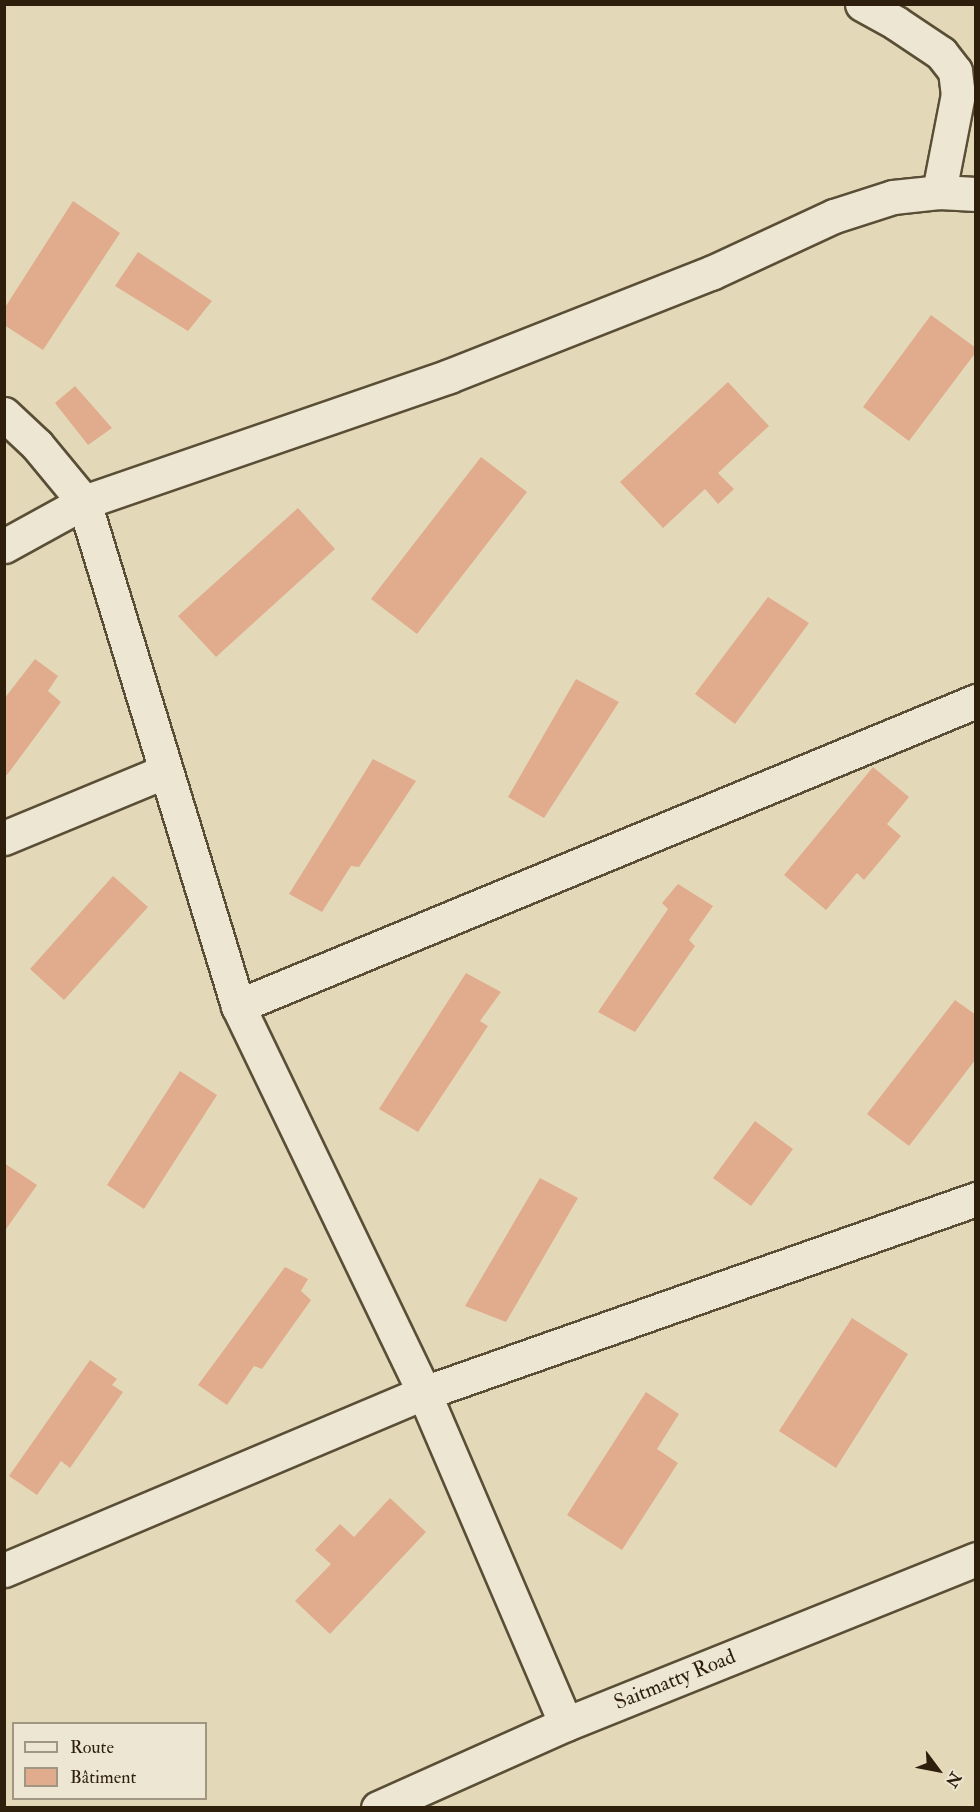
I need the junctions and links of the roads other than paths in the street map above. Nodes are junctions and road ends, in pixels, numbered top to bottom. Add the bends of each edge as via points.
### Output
1 (862, 4) edge
2 (939, 192) junction
3 (975, 194) edge
4 (4, 414) edge
5 (84, 502) junction
6 (4, 546) edge
7 (975, 700) edge
8 (166, 771) junction
9 (4, 838) edge
10 (238, 1006) junction
11 (975, 1199) edge
12 (424, 1393) junction
13 (975, 1558) edge
14 (4, 1570) edge
15 (566, 1724) junction
16 (378, 1808) edge

1 - 2 street via 941,53 955,71 958,94
2 - 3 street
2 - 5 street via 893,197 834,216 711,273 449,376
4 - 5 street via 37,445
5 - 6 street
5 - 8 street
7 - 10 street
8 - 9 street
8 - 10 street
10 - 12 street
11 - 12 street
12 - 14 street
12 - 15 street
13 - 15 street, Saitmatty Road
15 - 16 street, Saitmatty Road

